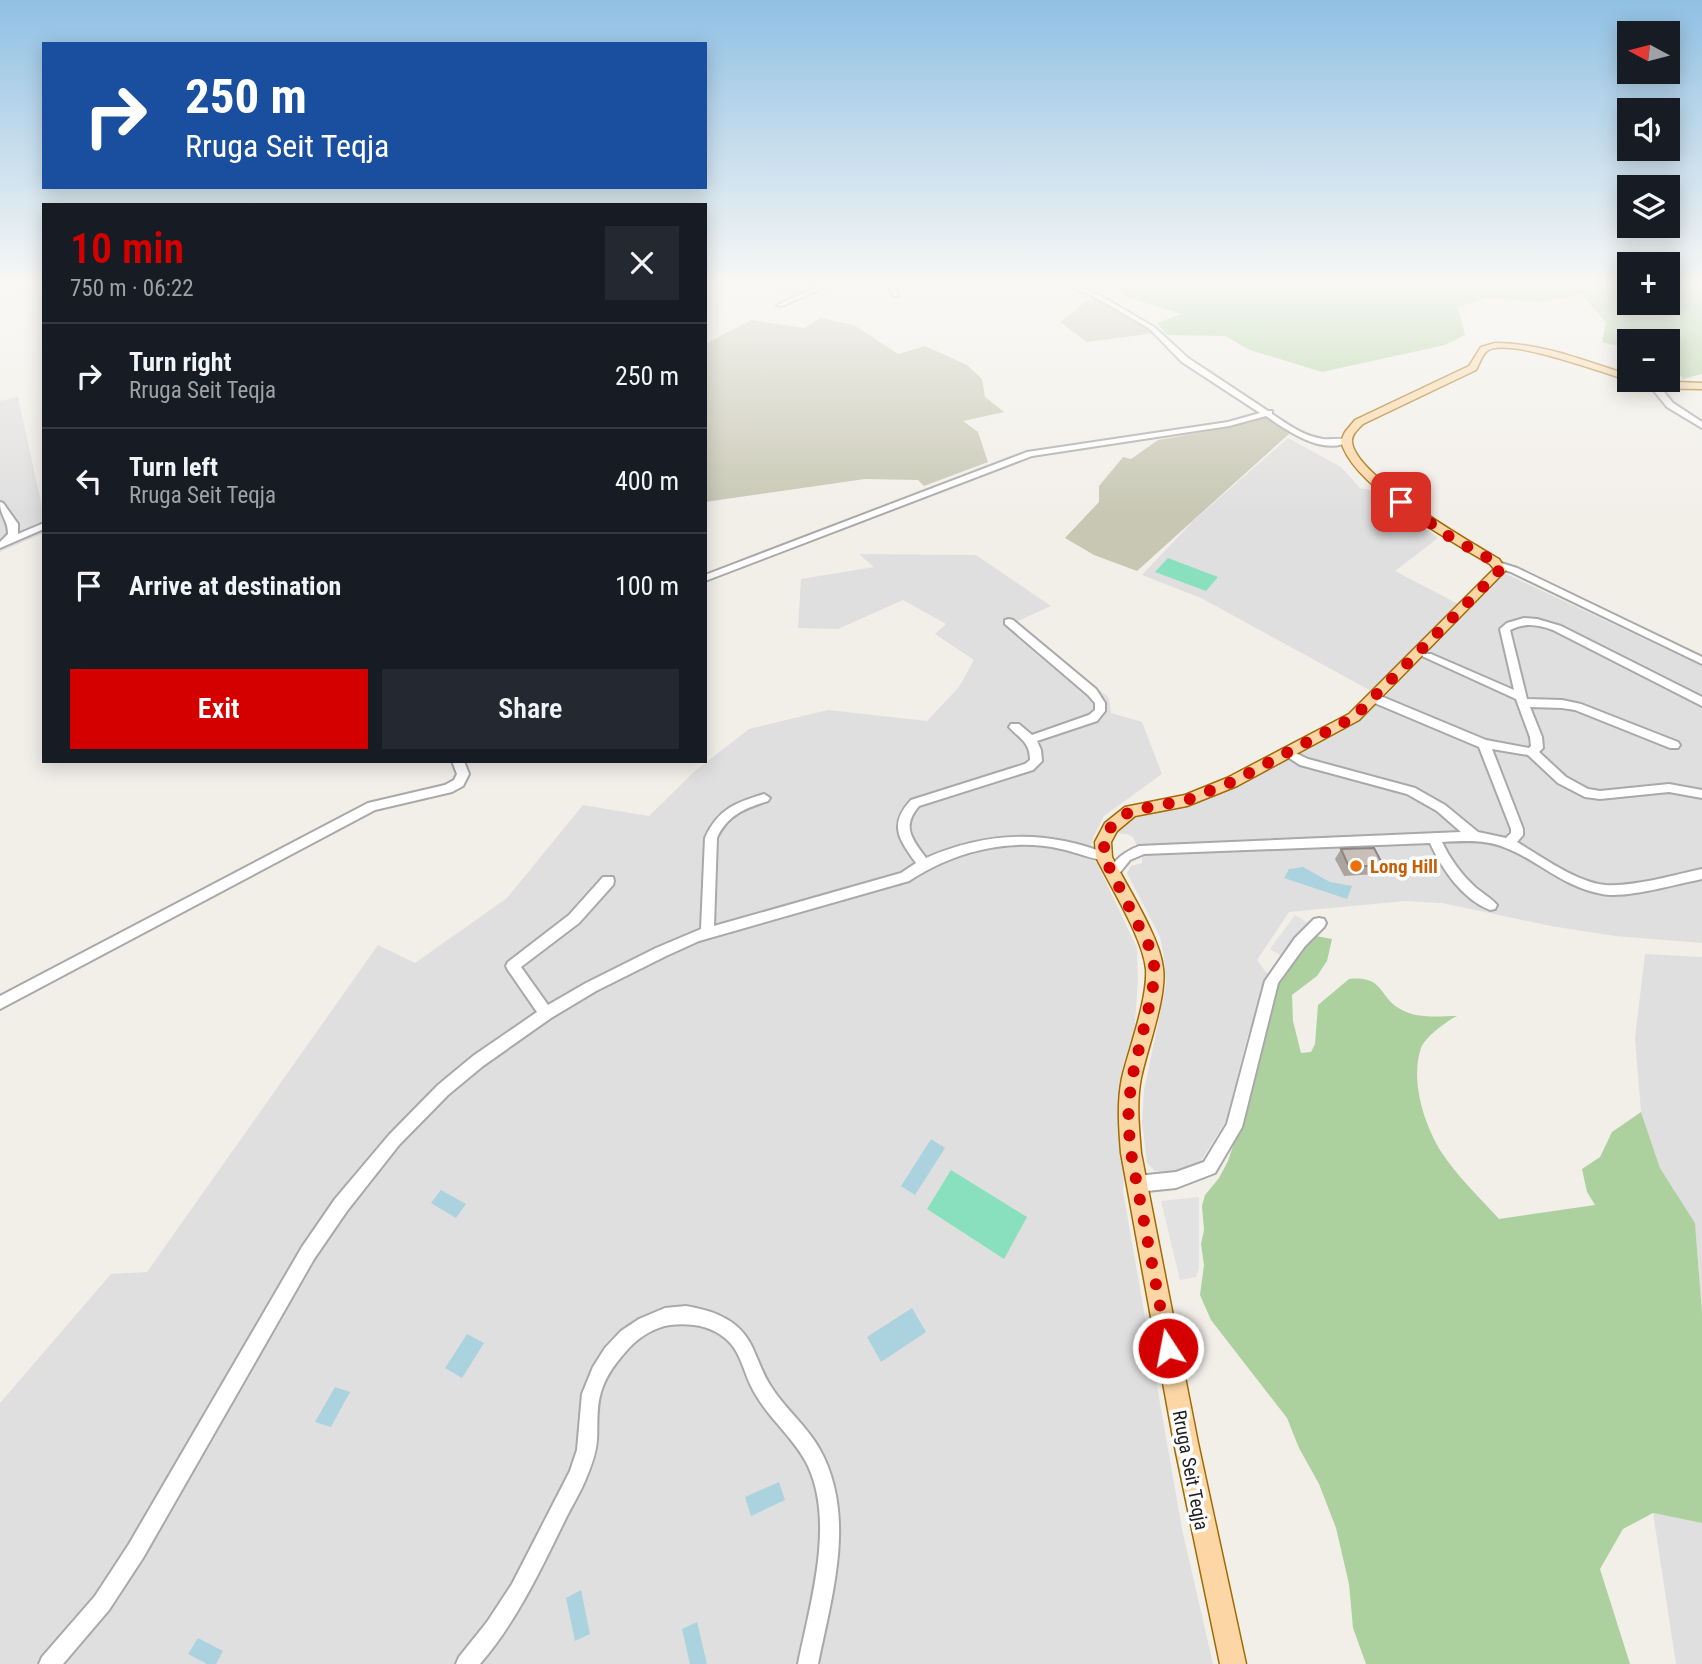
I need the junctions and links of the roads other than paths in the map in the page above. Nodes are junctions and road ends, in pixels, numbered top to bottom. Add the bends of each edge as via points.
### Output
1 (1184, 359) edge
2 (1478, 359) edge
3 (1567, 359) edge
4 (1617, 374) edge
5 (1680, 385) edge
6 (1702, 386) edge
7 (1659, 392) edge
8 (1269, 413) junction
9 (1702, 426) edge
10 (1349, 447) junction
11 (0, 505) edge
12 (42, 527) edge
13 (4, 542) edge
14 (1498, 565) junction
15 (707, 577) edge
16 (1009, 622) dead end
17 (1427, 656) dead end
18 (1702, 662) edge
19 (1374, 698) junction
20 (1522, 700) junction
21 (1702, 702) edge
22 (1015, 727) dead end
23 (1031, 739) junction
24 (1484, 744) junction
25 (1674, 745) dead end
26 (1531, 752) junction
27 (1289, 754) junction
28 (459, 763) edge
29 (1702, 794) edge
30 (764, 798) dead end
31 (1474, 836) junction
32 (1434, 838) junction
33 (1508, 844) junction
34 (1104, 857) junction
35 (923, 863) junction
36 (1113, 873) junction
37 (1702, 874) edge
38 (608, 881) dead end
39 (1490, 905) dead end
40 (1319, 923) dead end
41 (707, 933) junction
42 (0, 1003) edge
43 (546, 1014) junction
44 (1137, 1184) junction
45 (49, 1664) edge
46 (466, 1664) edge
47 (808, 1664) edge
48 (1233, 1664) edge

1 - 8 street
2 - 10 main road via 1474,368 1359,422 1350,432
3 - 4 main road
5 - 6 main road
7 - 9 street via 1670,405
8 - 10 street via 1309,439
8 - 15 street via 1229,425 1044,449
10 - 14 main road via 1401,502
11 - 13 street via 13,524 13,535
12 - 13 street
14 - 18 street
14 - 19 main road via 1498,572
16 - 23 street via 1100,702 1093,719
17 - 20 street
19 - 24 street
19 - 27 main road via 1354,717
20 - 21 street via 1505,629 1532,621 1557,628
20 - 25 street via 1577,707
20 - 26 street via 1536,737 1537,748
22 - 23 street
23 - 35 street via 1037,749 1036,761 1029,767 915,803 904,813 906,840
24 - 26 street
24 - 33 street via 1517,829
26 - 29 street via 1562,780 1585,793 1669,788
27 - 31 street via 1411,791 1441,808
27 - 34 main road via 1187,800 1130,811 1111,827 1103,842
28 - 42 street via 463,774 459,783 448,789 372,806
30 - 41 street via 736,807 715,828
31 - 32 street
31 - 33 street
32 - 36 street via 1143,850 1126,857
32 - 39 street via 1449,869
33 - 37 street via 1576,883 1605,890
34 - 35 street via 1089,849 1017,841 970,847
34 - 36 main road, Rruga Seit Teqja
35 - 41 street via 905,877
36 - 44 main road, Rruga Seit Teqja via 1150,948 1155,970 1131,1082 1128,1121
38 - 43 street via 573,919 513,966
40 - 44 street via 1272,981 1234,1127 1209,1168 1176,1180
41 - 43 street via 603,981
43 - 45 street via 443,1090 341,1205 280,1298 136,1551 102,1603
44 - 48 main road, Rruga Seit Teqja via 1185,1443
46 - 47 street via 506,1611 585,1457 590,1397 606,1358 649,1322 681,1314 712,1320 731,1332 748,1352 759,1384 797,1430 819,1468 828,1510 829,1557

